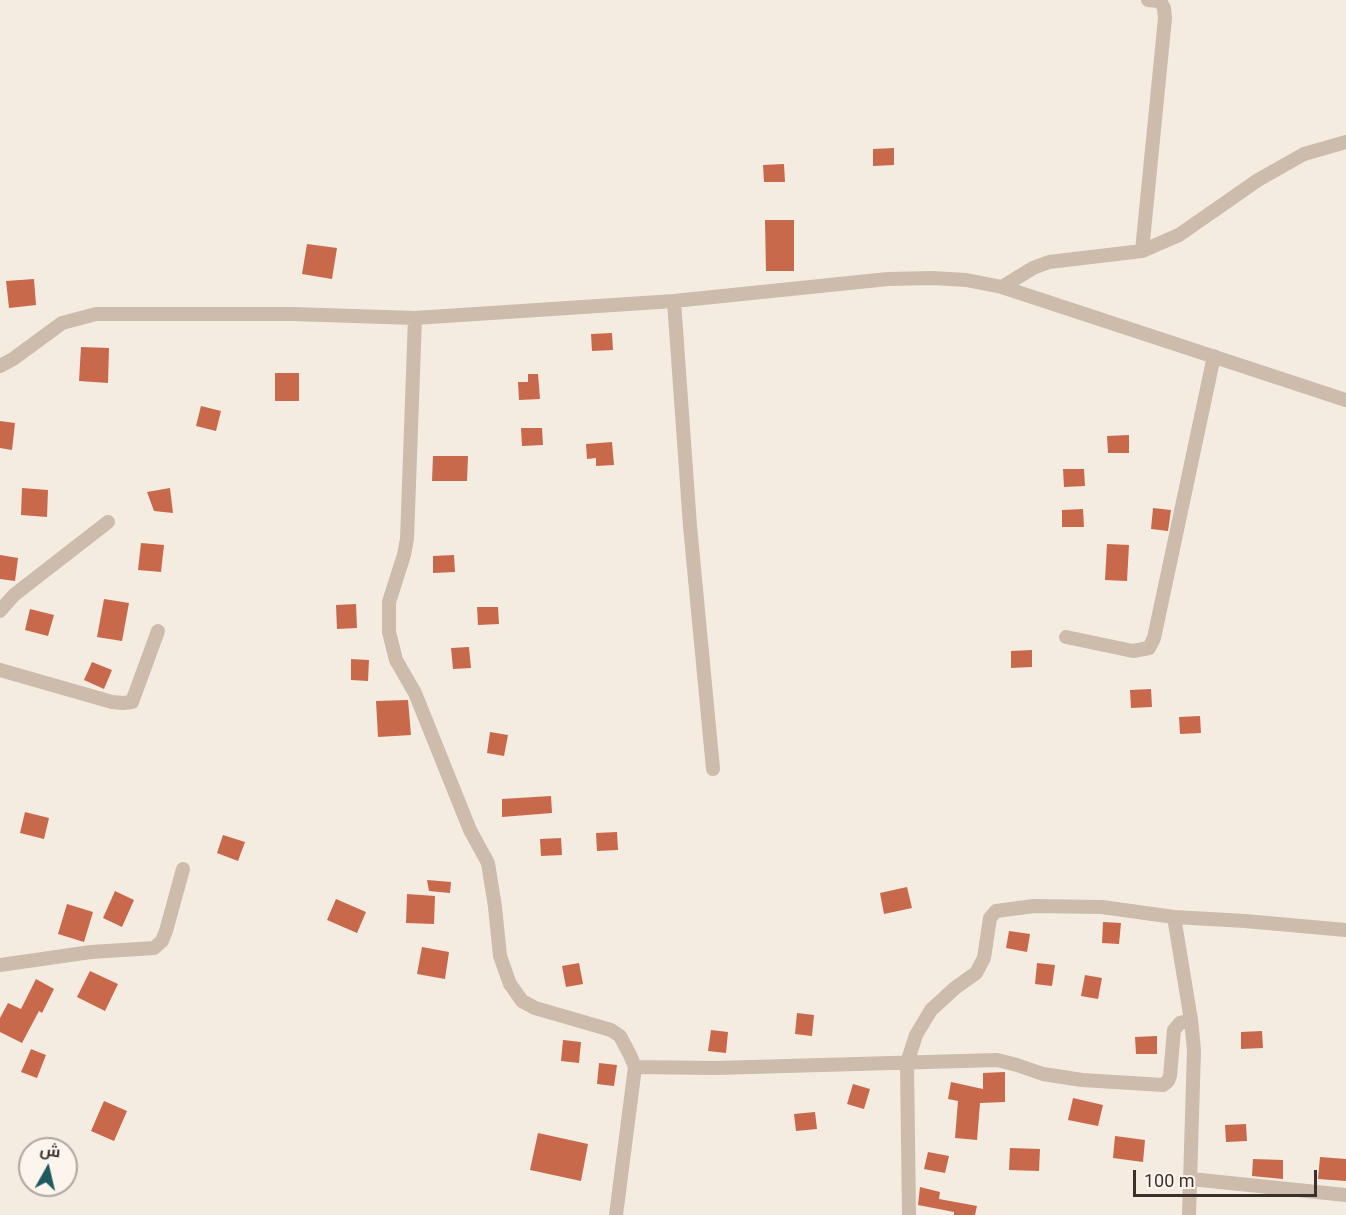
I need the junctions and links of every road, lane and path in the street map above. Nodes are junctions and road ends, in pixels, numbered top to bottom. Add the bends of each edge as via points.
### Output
1 (1148, 0) edge
2 (1346, 142) edge
3 (1142, 251) junction
4 (1002, 287) junction
5 (674, 301) junction
6 (415, 318) junction
7 (1214, 356) junction
8 (0, 366) edge
9 (1346, 400) edge
10 (108, 522) dead end
11 (0, 611) edge
12 (158, 631) dead end
13 (1066, 637) dead end
14 (0, 670) edge
15 (713, 769) dead end
16 (183, 869) dead end
17 (1174, 917) junction
18 (1346, 930) edge
19 (0, 965) edge
20 (1191, 1020) junction
21 (907, 1063) junction
22 (635, 1067) junction
23 (1191, 1179) junction
24 (1346, 1195) edge
25 (616, 1215) edge
26 (909, 1215) edge
27 (1190, 1215) edge

1 - 3 street via 1160,1 1165,18
2 - 3 street via 1304,154 1258,180 1179,235
3 - 4 street via 1049,262
4 - 5 street via 966,280 888,279
4 - 7 street
5 - 6 street
5 - 15 street
6 - 8 street via 96,314 62,324
6 - 22 street via 407,539 389,602 389,632 396,660 415,693 470,830 488,863 500,956 510,984 522,1001 535,1008 612,1030 620,1036
7 - 9 street
7 - 13 street via 1149,648 1133,651
10 - 11 street
12 - 14 street via 132,702 112,702
16 - 19 street via 166,931 154,948
17 - 18 street
17 - 20 street
17 - 21 street via 1101,907 1034,906 996,911 990,918 984,957 976,973 931,1010 916,1035
20 - 21 street via 1174,1030 1170,1076 1163,1085 1082,1080 1043,1074 997,1060
20 - 23 street
21 - 22 street
21 - 26 street
22 - 25 street
23 - 24 street
23 - 27 street

